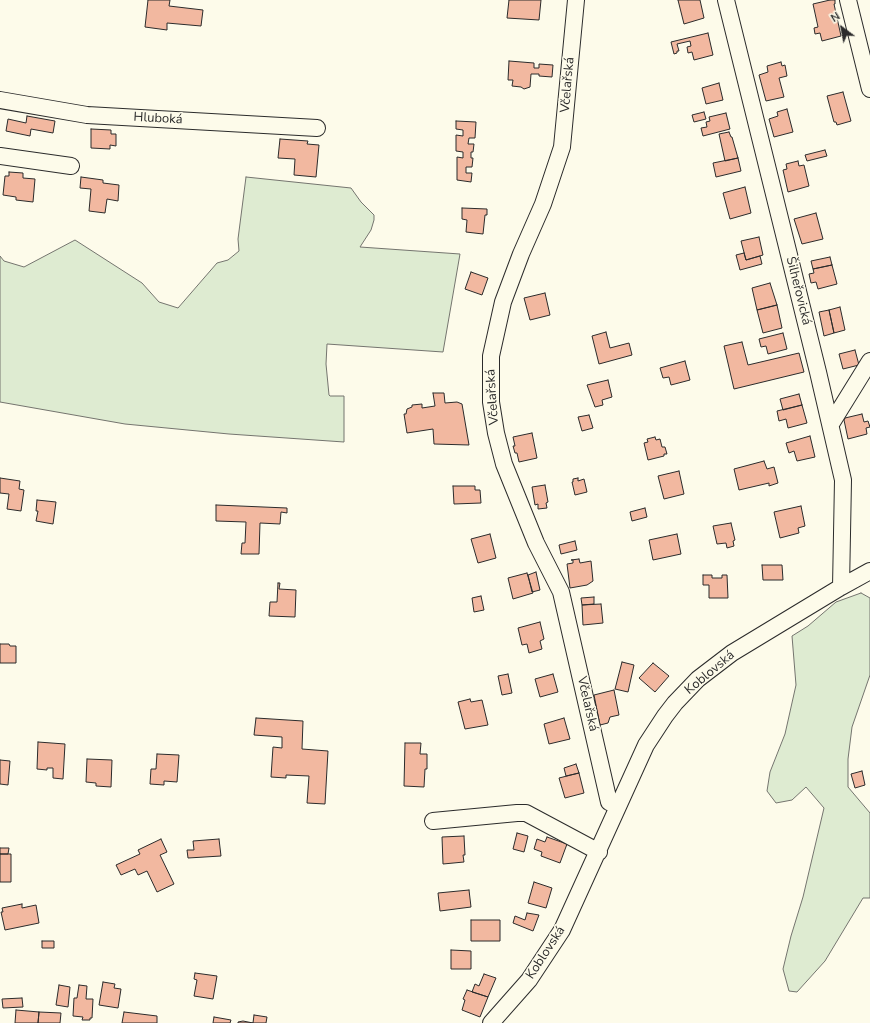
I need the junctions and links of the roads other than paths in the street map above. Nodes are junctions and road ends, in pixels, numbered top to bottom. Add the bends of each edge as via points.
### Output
1 (576, 0) edge
2 (726, 0) edge
3 (848, 0) edge
4 (866, 55) edge
5 (870, 89) edge
6 (0, 100) edge
7 (317, 128) dead end
8 (0, 156) edge
9 (71, 166) dead end
10 (870, 361) edge
11 (831, 424) junction
12 (870, 571) edge
13 (841, 586) junction
14 (617, 806) junction
15 (433, 821) dead end
16 (599, 852) junction
17 (491, 1023) edge

1 - 14 street, Včelařská via 562,148 543,204 503,302 491,356 491,402 504,464 536,543 561,592 609,802
2 - 11 street, Šilheřovická
3 - 4 street
4 - 5 street
6 - 7 street, Hluboká via 87,115
8 - 9 street
10 - 11 street
11 - 13 street, Šilheřovická via 842,480
12 - 13 street, Koblovská
13 - 14 street, Koblovská via 732,653 698,679 675,703 656,729
14 - 16 street, Koblovská
15 - 16 street via 526,813
16 - 17 street, Koblovská via 551,948 529,980

